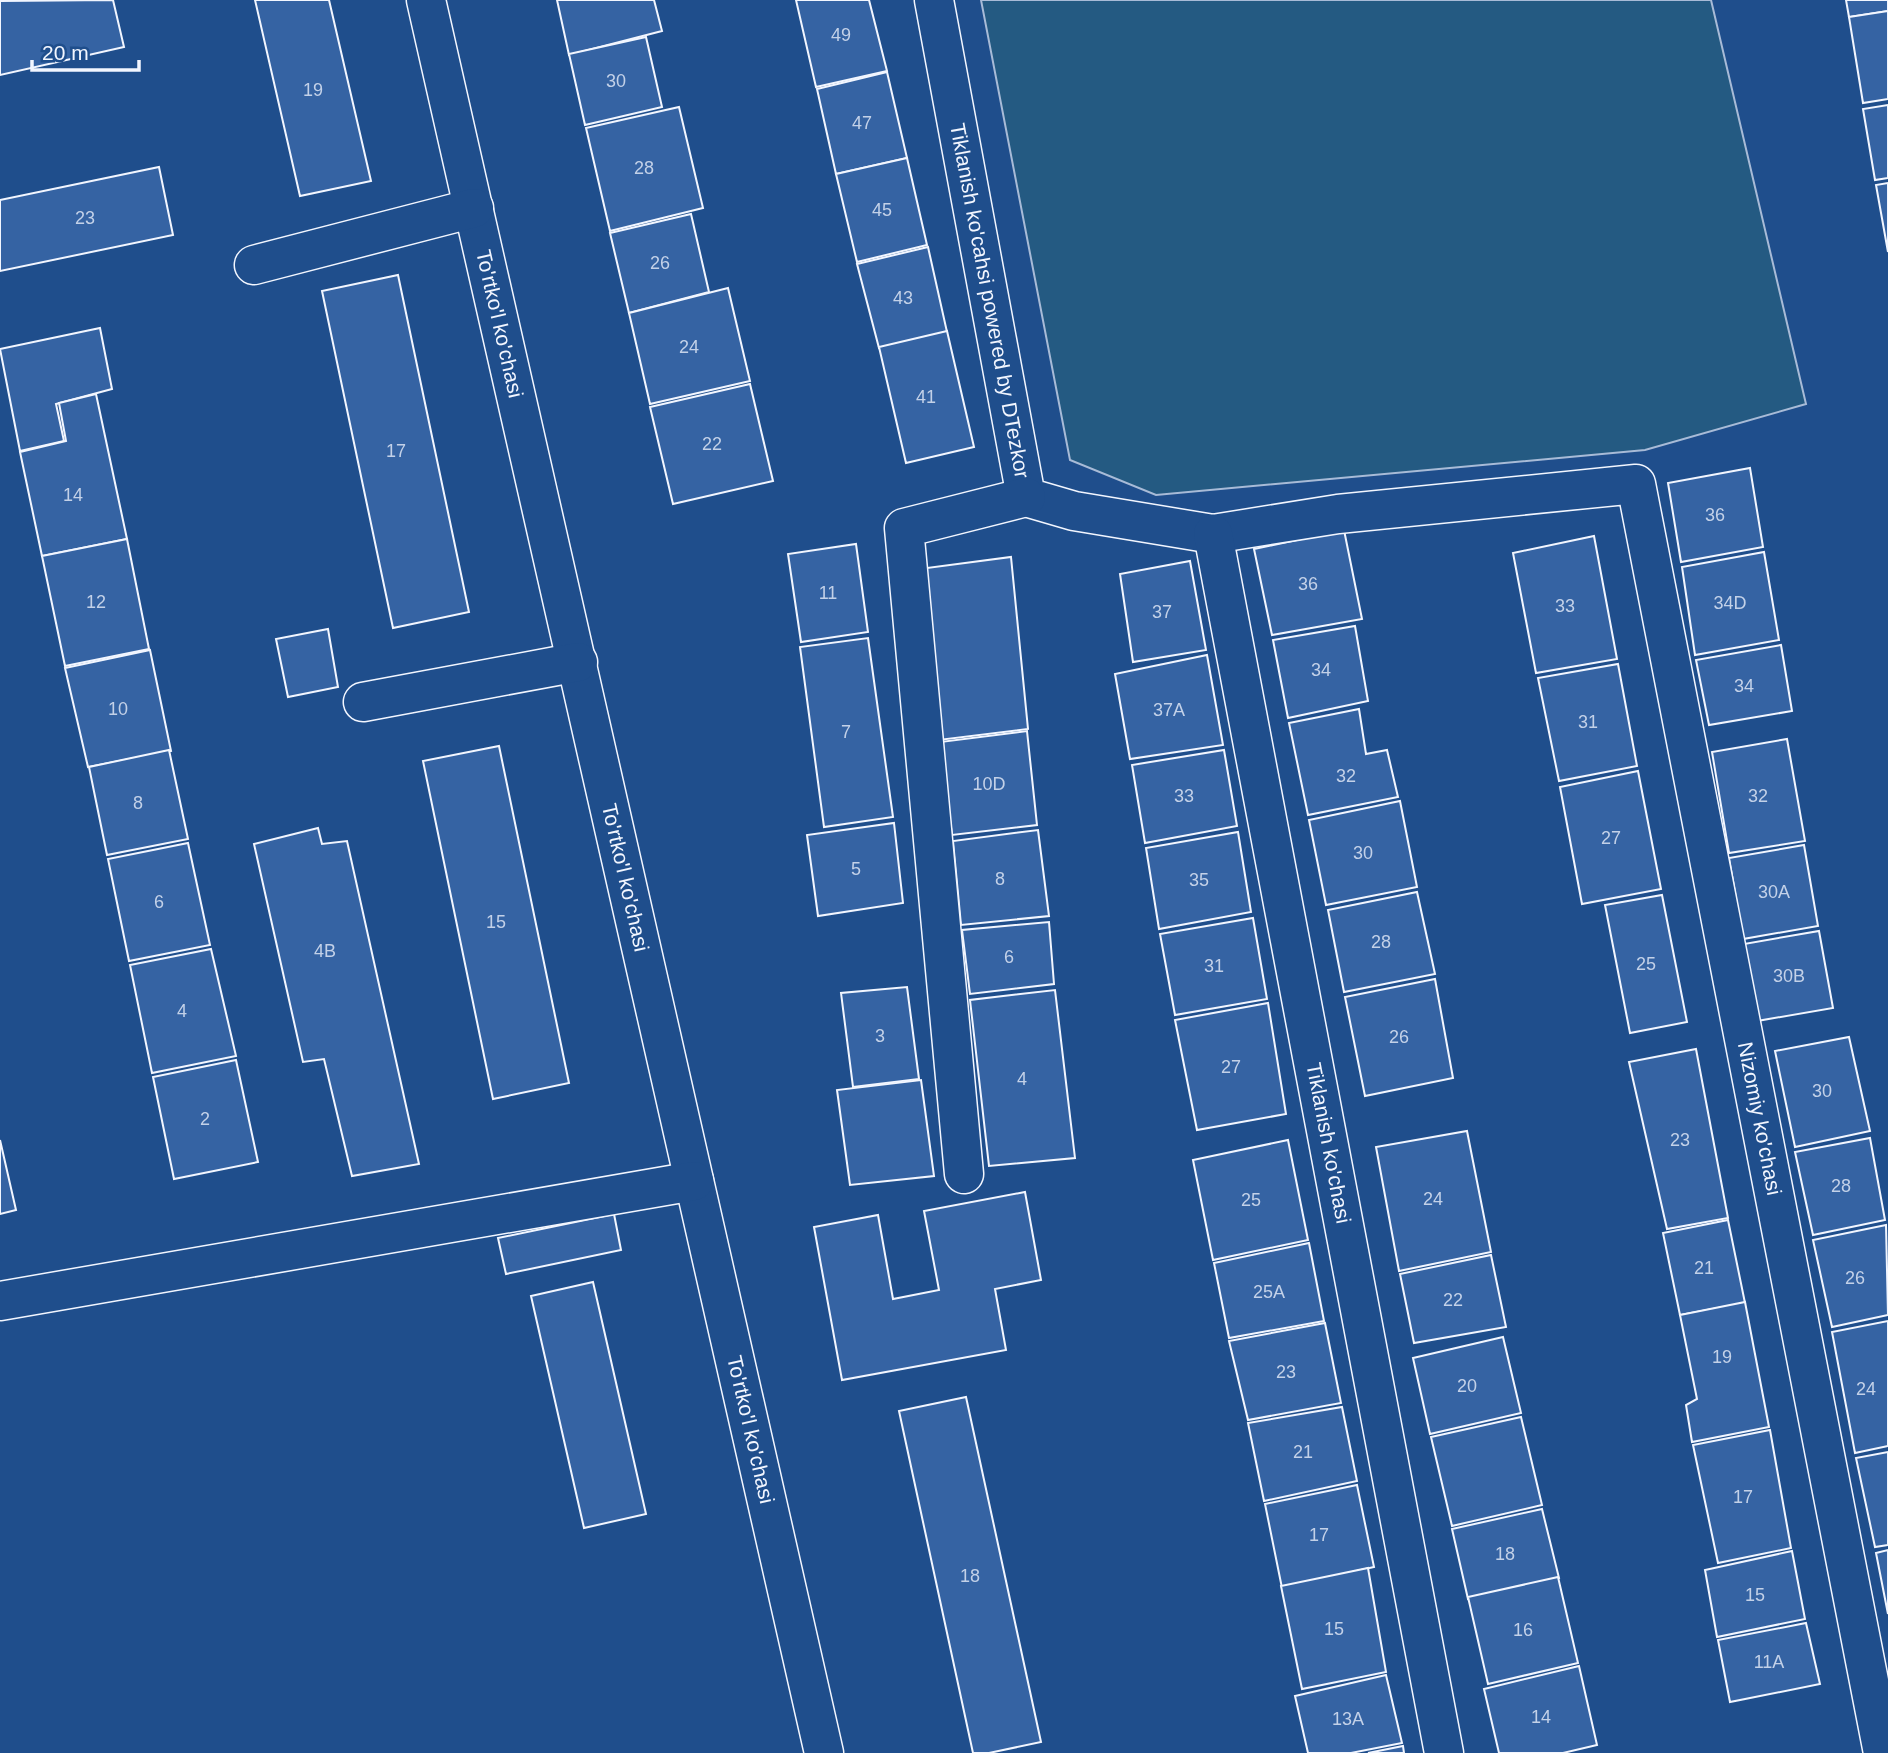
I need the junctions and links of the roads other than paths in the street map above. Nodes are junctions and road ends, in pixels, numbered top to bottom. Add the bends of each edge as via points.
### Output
1 (426, 0) edge
2 (934, 0) edge
3 (474, 208) junction
4 (254, 265) dead end
5 (1636, 484) joint
6 (1026, 497) junction
7 (1213, 534) junction
8 (578, 662) junction
9 (363, 702) dead end
10 (964, 1174) dead end
11 (694, 1181) junction
12 (0, 1301) edge
13 (824, 1753) edge
14 (1444, 1753) edge
15 (1883, 1753) edge

1 - 3 street, To'rtko'l ko'chasi
2 - 6 street, Tiklanish ko'cahsi powered by DTezkor
3 - 4 street
3 - 8 street, To'rtko'l ko'chasi
5 - 7 street, Tiklanish ko'cahsi powered by DTezkor via 1338,514
5 - 15 street, Nizomiy ko'chasi
6 - 7 street, Tiklanish ko'cahsi powered by DTezkor via 1074,511
6 - 10 street via 904,528
7 - 14 street, Tiklanish ko'chasi
8 - 9 street
8 - 11 street, To'rtko'l ko'chasi
11 - 12 street
11 - 13 street, To'rtko'l ko'chasi

